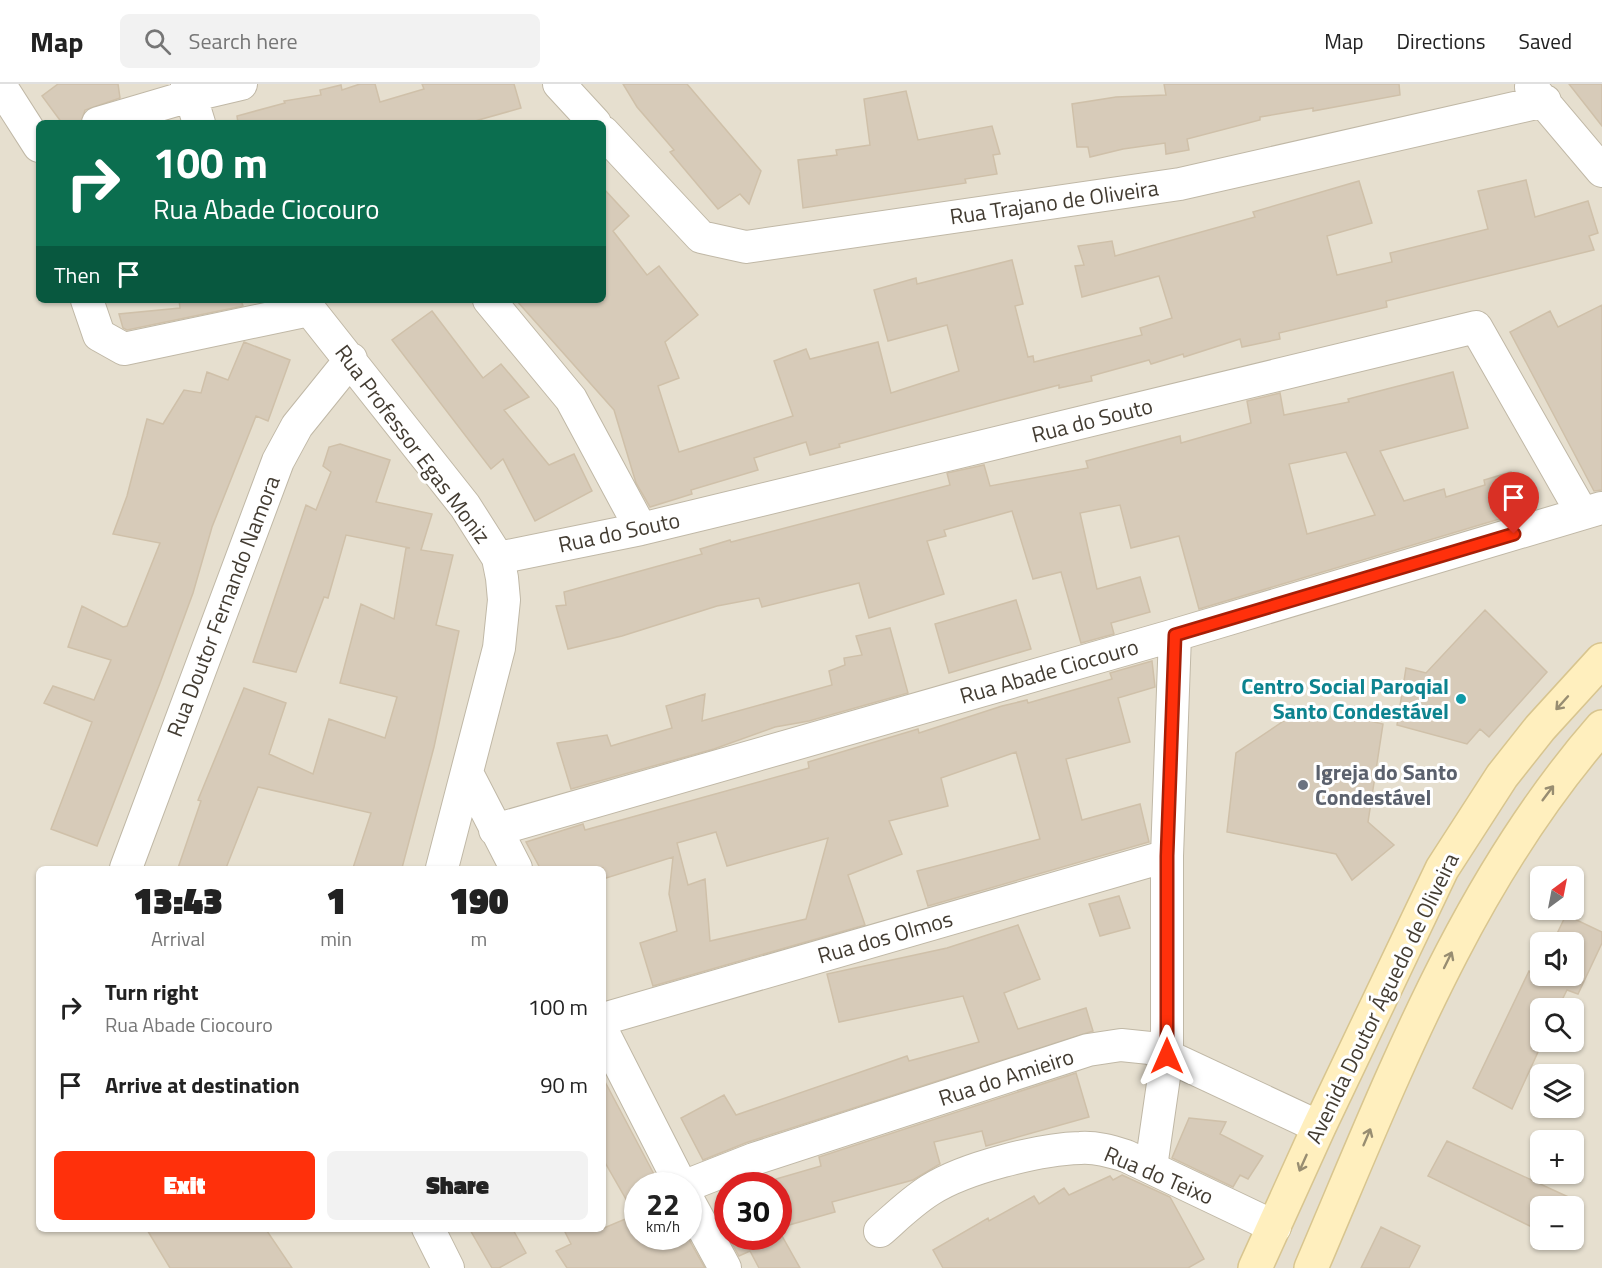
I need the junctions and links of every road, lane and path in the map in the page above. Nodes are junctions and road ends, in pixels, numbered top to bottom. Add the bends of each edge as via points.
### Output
1 (242, 84) edge
2 (559, 84) edge
3 (0, 85) edge
4 (1536, 92) edge
5 (192, 101) edge
6 (111, 120) edge
7 (592, 120) edge
8 (606, 135) edge
9 (36, 140) edge
10 (1602, 171) edge
11 (88, 303) edge
12 (491, 303) edge
13 (306, 305) edge
14 (351, 359) junction
15 (1592, 511) edge
16 (641, 529) junction
17 (498, 558) junction
18 (1175, 635) junction
19 (1602, 660) edge
20 (1602, 727) edge
21 (467, 773) junction
22 (495, 830) junction
23 (1167, 856) junction
24 (127, 866) edge
25 (442, 866) edge
26 (515, 866) edge
27 (606, 1018) edge
28 (606, 1038) edge
29 (1167, 1056) junction
30 (1319, 1127) junction
31 (1151, 1167) junction
32 (674, 1172) edge
33 (702, 1179) edge
34 (702, 1226) edge
35 (1275, 1227) junction
36 (880, 1231) dead end
37 (422, 1232) edge
38 (448, 1268) edge
39 (725, 1268) edge
40 (1255, 1268) edge
41 (1311, 1268) edge

1 - 5 street
2 - 7 street
3 - 9 street
4 - 8 street, Rua Trajano de Oliveira via 1180,184 746,248 701,237
4 - 10 street
5 - 6 street
11 - 13 street via 99,335 124,349
12 - 16 street via 571,399
13 - 14 street, Rua Professor Egas Moniz
14 - 17 street, Rua Professor Egas Moniz via 465,506
14 - 24 street, Rua Doutor Fernando Namora via 297,426 278,461
15 - 16 street, Rua do Souto via 1476,327
15 - 18 street, Rua Abade Ciocouro
16 - 17 street, Rua do Souto
17 - 21 street, Rua Professor Egas Moniz via 503,623
18 - 22 street, Rua Abade Ciocouro
18 - 23 street
19 -> 30 street, Avenida Doutor Águedo de Oliveira via 1527,744 1442,868
41 -> 20 street, Avenida Doutor Águedo de Oliveira via 1413,1032 1470,914 1531,816
21 - 22 street
21 - 25 street, Rua Professor Egas Moniz
22 - 26 street
23 - 27 street, Rua dos Olmos
23 - 29 street
28 - 32 street
29 - 30 street, Rua do Amieiro
29 - 31 street
29 - 33 street, Rua do Amieiro via 1137,1045 1088,1050
30 -> 35 street, Avenida Doutor Águedo de Oliveira
31 - 35 street, Rua do Teixo
31 - 36 street, Rua do Teixo via 1105,1149 1081,1148 1003,1162 964,1173 930,1190
34 - 39 street
35 - 40 street, Avenida Doutor Águedo de Oliveira
37 - 38 street

